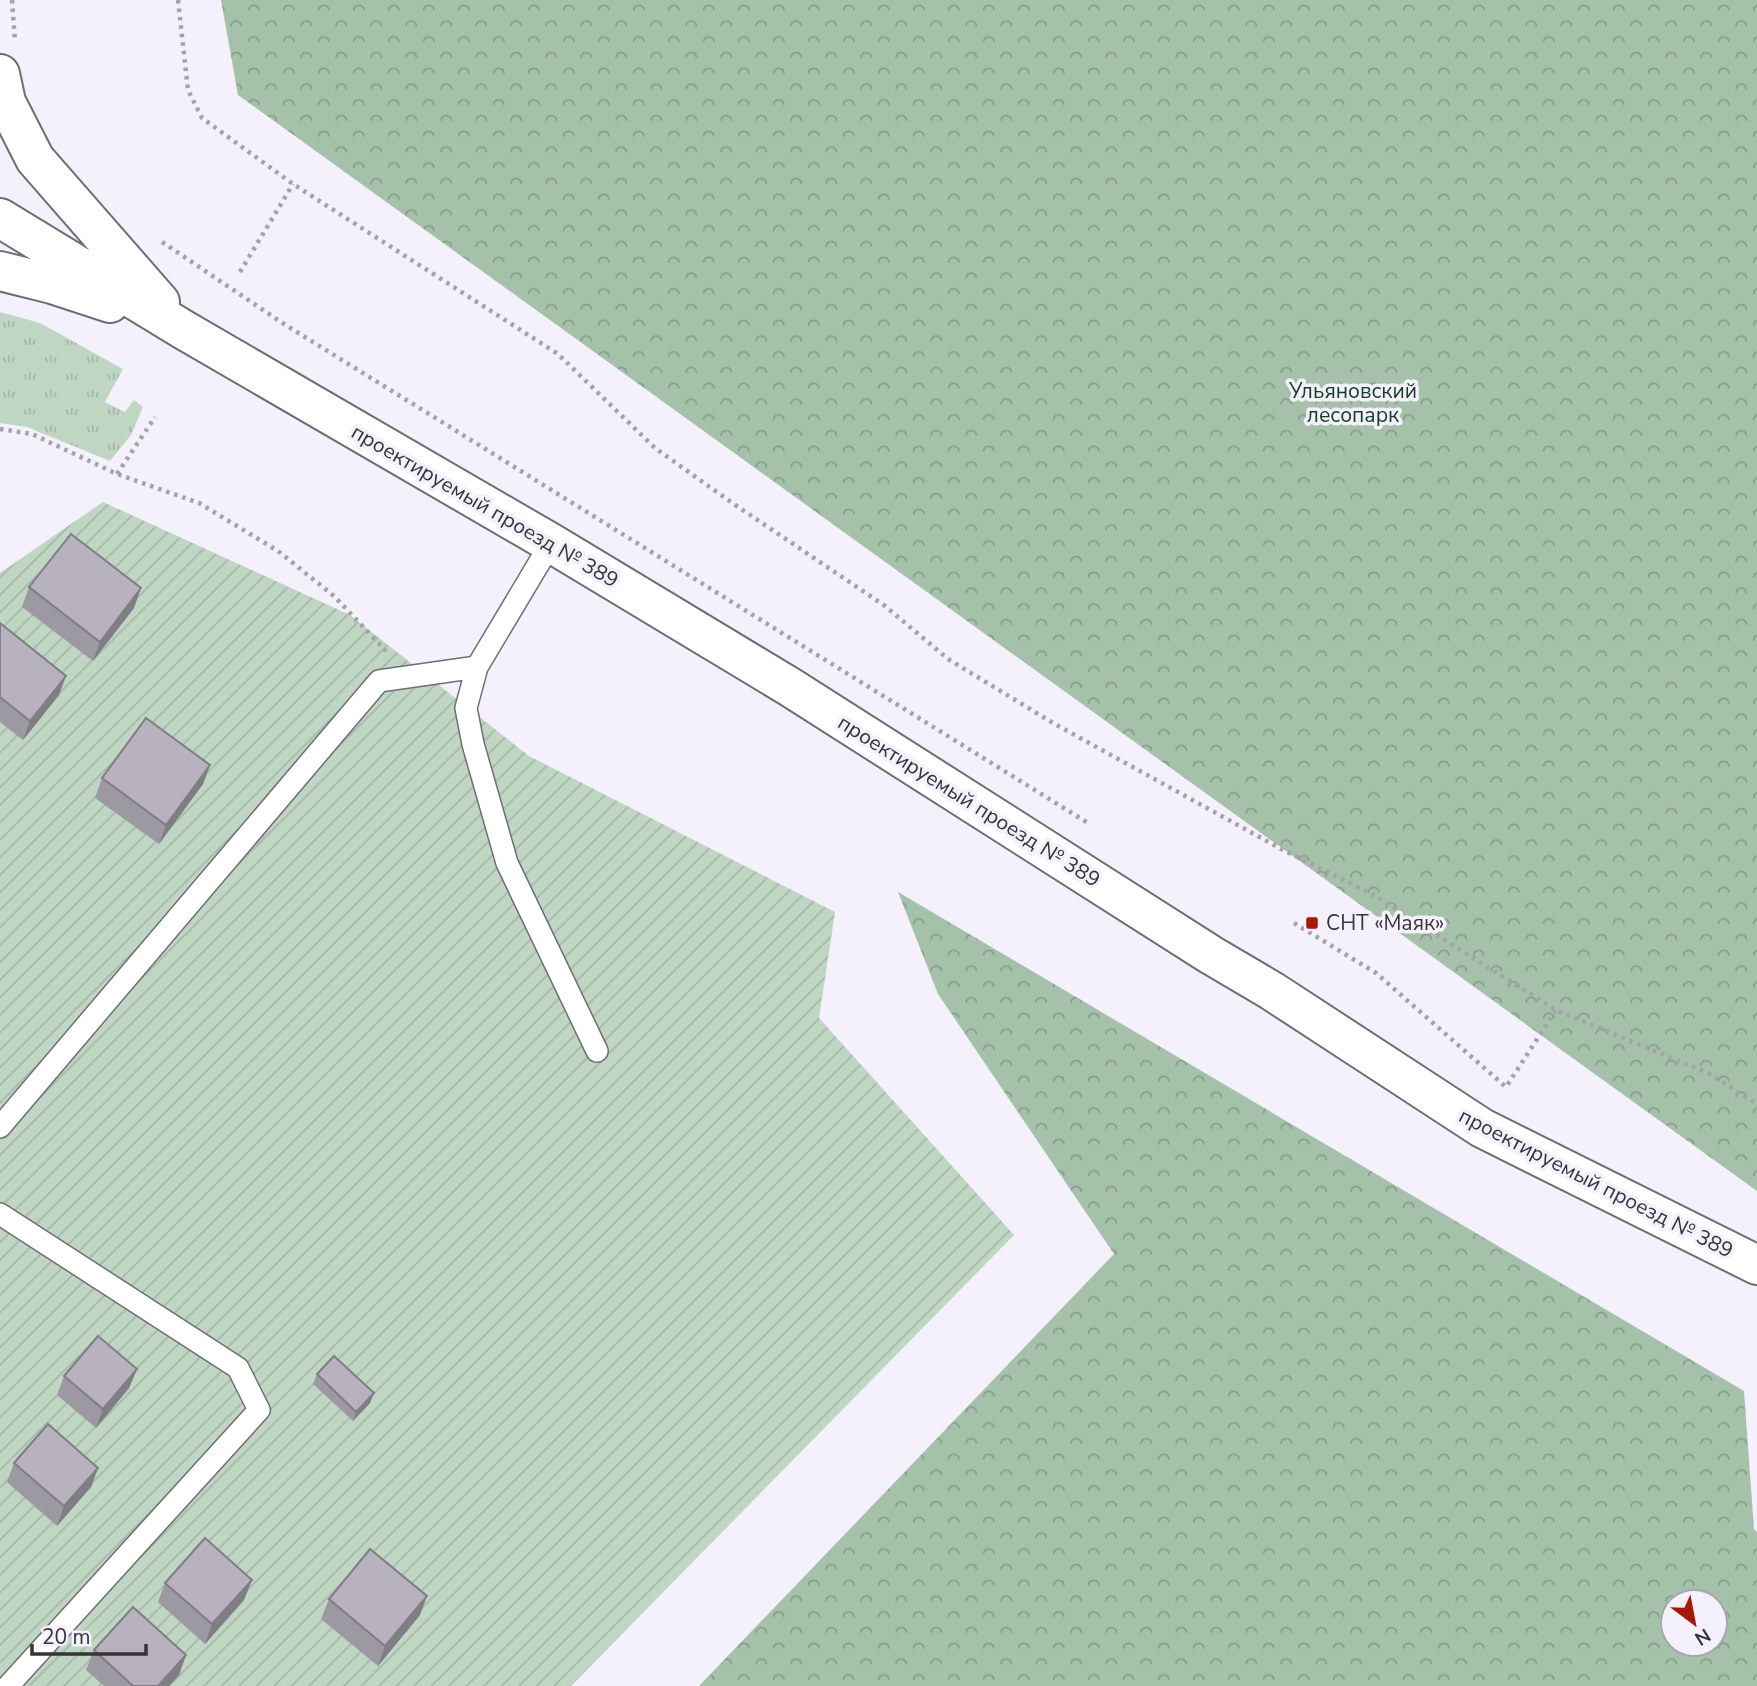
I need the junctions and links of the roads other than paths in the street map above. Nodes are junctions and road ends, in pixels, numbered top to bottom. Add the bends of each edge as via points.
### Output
1 (8, 63) edge
2 (0, 218) edge
3 (0, 271) edge
4 (184, 330) junction
5 (551, 543) junction
6 (477, 667) junction
7 (597, 1051) dead end
8 (0, 1127) edge
9 (0, 1214) edge
10 (1757, 1265) edge
11 (8, 1686) edge

1 - 4 main road via 6,102 36,159
2 - 4 main road
3 - 4 main road
4 - 5 main road, проектируемый проезд № 389
5 - 6 lane
5 - 10 main road, проектируемый проезд № 389 via 802,694 1482,1128
6 - 7 lane via 466,708 507,863
6 - 8 lane via 379,681
9 - 11 lane via 238,1368 259,1410

